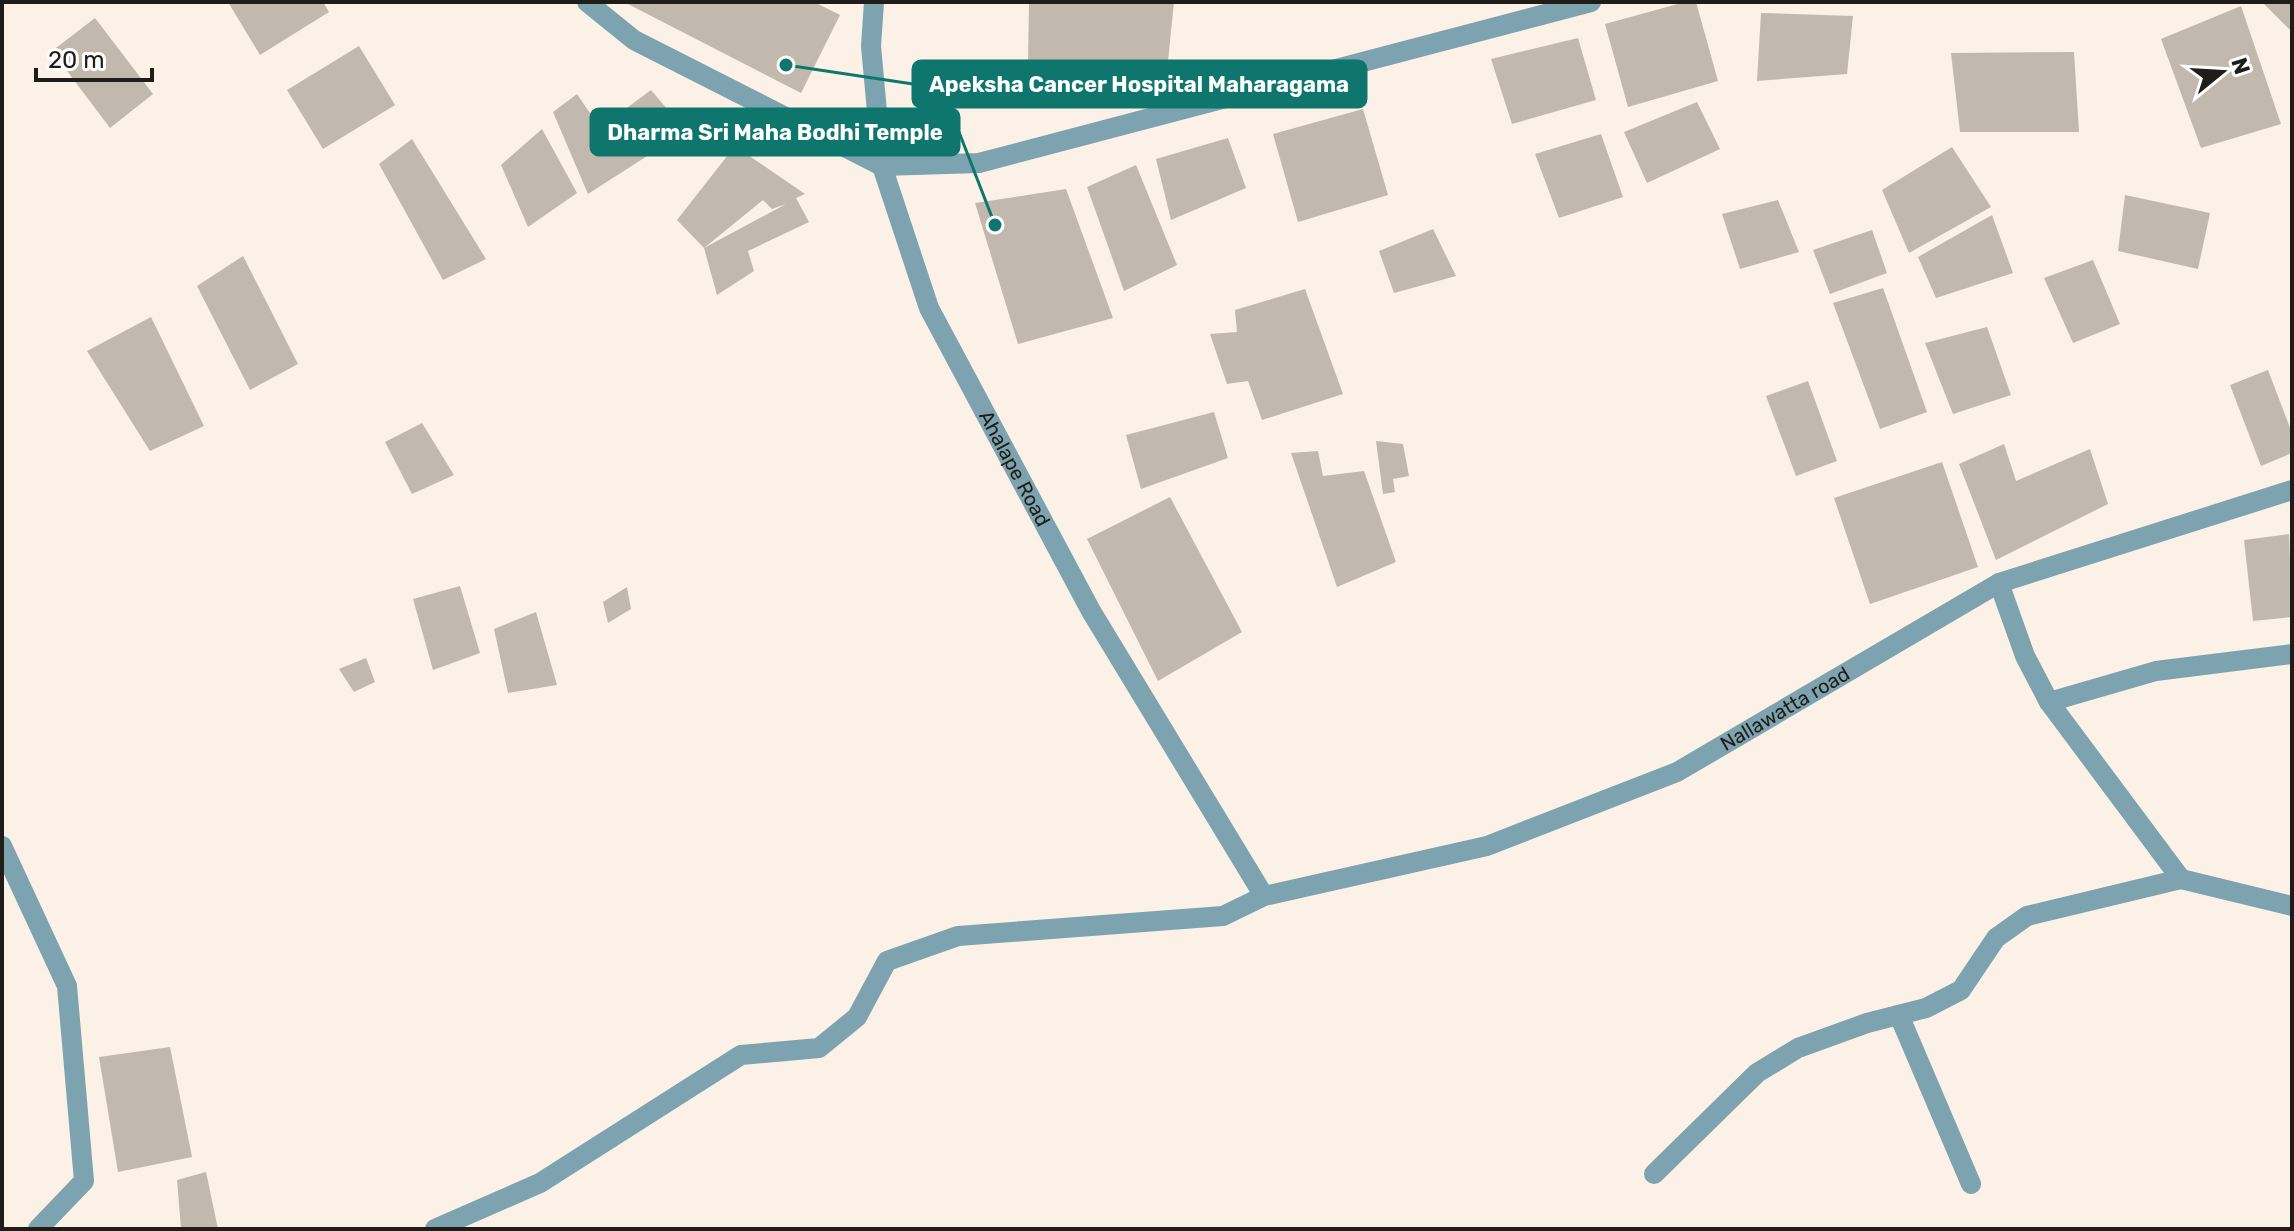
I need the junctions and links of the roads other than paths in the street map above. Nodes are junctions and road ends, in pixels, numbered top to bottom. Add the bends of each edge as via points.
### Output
1 (587, 2) edge
2 (874, 2) edge
3 (1591, 2) edge
4 (882, 166) junction
5 (2292, 490) edge
6 (1999, 583) junction
7 (2292, 654) edge
8 (2049, 702) junction
9 (2, 846) edge
10 (2181, 879) junction
11 (1264, 896) junction
12 (2292, 906) edge
13 (1899, 1015) junction
14 (1654, 1174) dead end
15 (1971, 1184) dead end
16 (38, 1229) edge
17 (435, 1229) edge

1 - 4 street via 634,40
2 - 4 street, Ahalape Road via 871,46
3 - 4 street via 979,163
4 - 11 street, Ahalape Road via 929,308 1091,611
5 - 6 street, Nallawatta road
6 - 8 street via 2025,656
6 - 11 street, Nallawatta road via 1677,772 1487,846
7 - 8 street via 2156,671
8 - 10 street
9 - 16 street via 67,986 84,1181
10 - 12 street
10 - 13 street via 2027,916 1996,938 1961,990
11 - 17 street, Nallawatta road via 1223,916 958,936 887,961 857,1017 819,1048 741,1055 540,1183
13 - 14 street via 1798,1048 1757,1073
13 - 15 street

